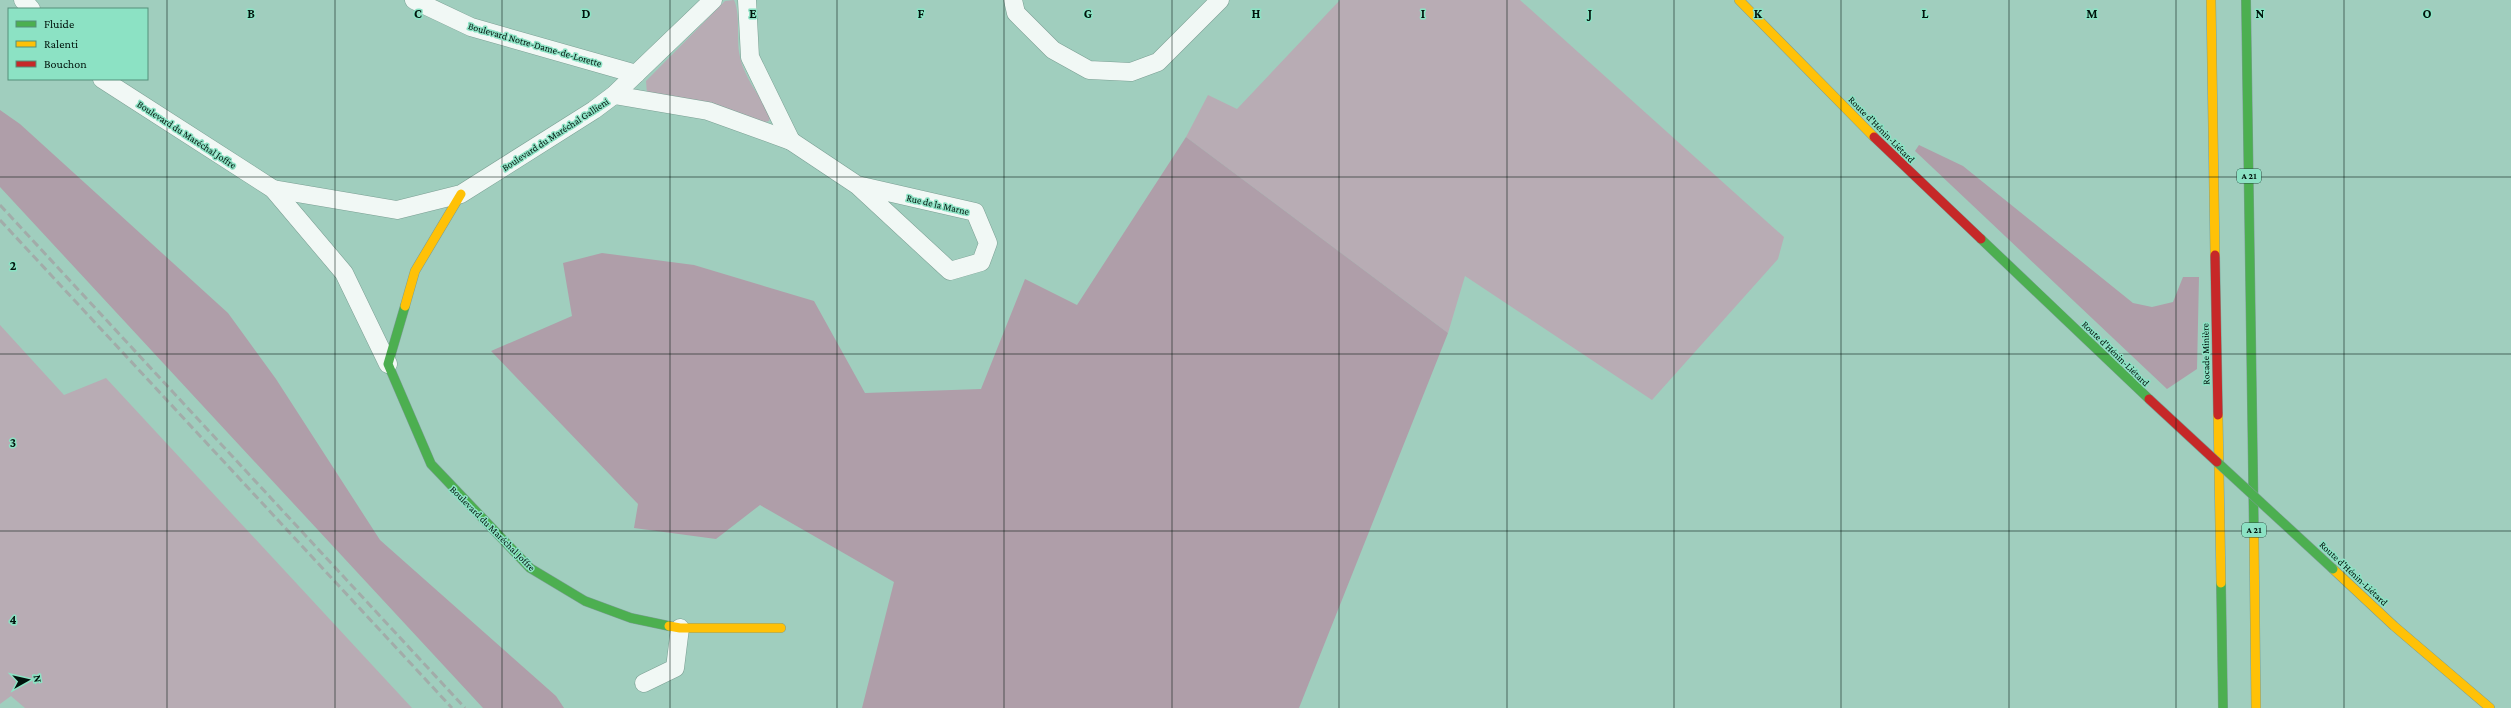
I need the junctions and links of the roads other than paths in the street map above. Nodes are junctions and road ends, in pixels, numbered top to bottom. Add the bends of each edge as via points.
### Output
1 (23, 0) edge
2 (414, 0) edge
3 (713, 0) edge
4 (747, 0) edge
5 (1013, 0) edge
6 (1220, 0) edge
7 (1739, 0) edge
8 (2211, 0) edge
9 (2246, 0) edge
10 (30, 8) edge
11 (636, 74) junction
12 (104, 80) edge
13 (614, 95) junction
14 (792, 141) junction
15 (857, 185) junction
16 (273, 189) junction
17 (461, 194) junction
18 (388, 364) junction
19 (680, 628) junction
20 (781, 628) dead end
21 (644, 683) dead end
22 (2223, 708) edge
23 (2256, 708) edge
24 (2490, 708) edge

1 - 10 street
2 - 11 street, Boulevard Notre-Dame-de-Lorette via 471,27
3 - 11 street, Boulevard du Maréchal Gallieni
4 - 14 street, Rue de la Marne via 750,57
5 - 6 street via 1016,13 1053,50 1089,70 1131,72 1158,62
7 - 24 main road, Route d'Hénin-Liétard, bridge via 1886,150 2149,399 2394,626
8 - 22 main road, Rocade Minière
9 - 23 main road, A 21
11 - 13 street, Boulevard du Maréchal Gallieni
12 - 16 street, Boulevard du Maréchal Joffre
13 - 14 street, Rue de la Marne via 708,111
13 - 17 street, Boulevard du Maréchal Gallieni
14 - 15 street, Rue de la Marne
15 - 15 street, Rue de la Marne via 950,271 981,262 988,243 976,212
16 - 17 street, Boulevard du Maréchal Joffre via 397,210
16 - 18 street, Boulevard du Maréchal Joffre via 344,273
17 - 18 main road via 415,271
18 - 19 main road, Boulevard du Maréchal Joffre via 430,464 530,568 586,601 631,618
19 - 20 main road, Boulevard du Maréchal Joffre
19 - 21 street via 675,668

